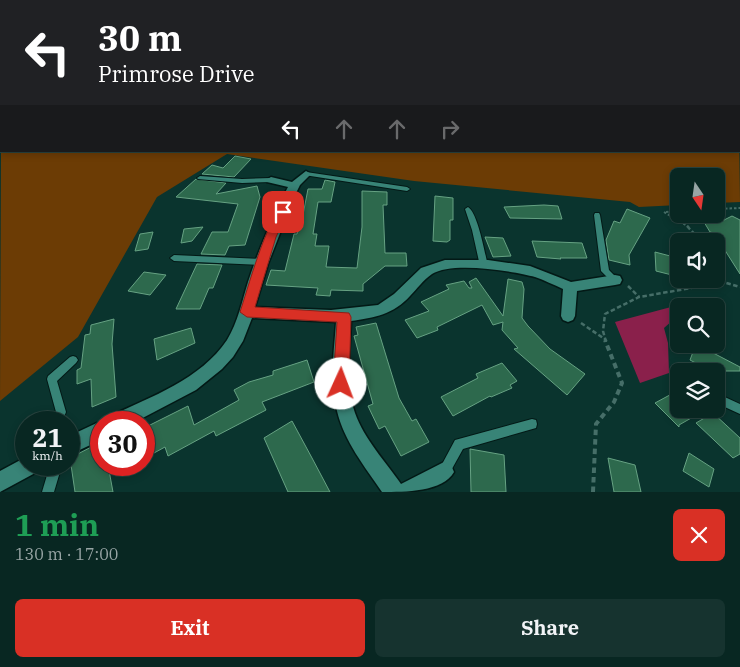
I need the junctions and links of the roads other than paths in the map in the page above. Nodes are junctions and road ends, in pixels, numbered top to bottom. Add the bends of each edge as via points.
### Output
1 (306, 174) joint
2 (200, 178) dead end
3 (271, 180) joint
4 (293, 185) junction
5 (407, 189) dead end
6 (468, 210) dead end
7 (597, 215) dead end
8 (174, 258) dead end
9 (262, 262) junction
10 (484, 266) junction
11 (615, 280) joint
12 (570, 287) junction
13 (247, 312) junction
14 (568, 316) road end
15 (344, 317) junction
16 (73, 360) dead end
17 (725, 402) edge
18 (740, 409) edge
19 (61, 411) edge
20 (137, 411) edge
21 (532, 424) dead end
22 (444, 472) joint
23 (15, 474) edge
24 (53, 476) edge
25 (0, 482) edge
26 (48, 492) edge
27 (394, 492) edge
28 (407, 492) edge

1 - 4 street
1 - 5 lane
2 - 3 lane
3 - 4 street
4 - 9 street
6 - 10 lane
7 - 11 lane via 605,271
8 - 9 lane
9 - 13 street
10 - 12 street via 524,270
10 - 15 street via 456,264 432,267 383,309
11 - 12 street
12 - 14 street
13 - 15 street
13 - 20 street via 228,351 213,367 190,384
15 - 27 street via 341,384 347,414
16 - 19 lane via 52,379
17 - 18 lane
21 - 22 lane via 459,444
22 - 28 street
23 - 25 street
24 - 26 lane

